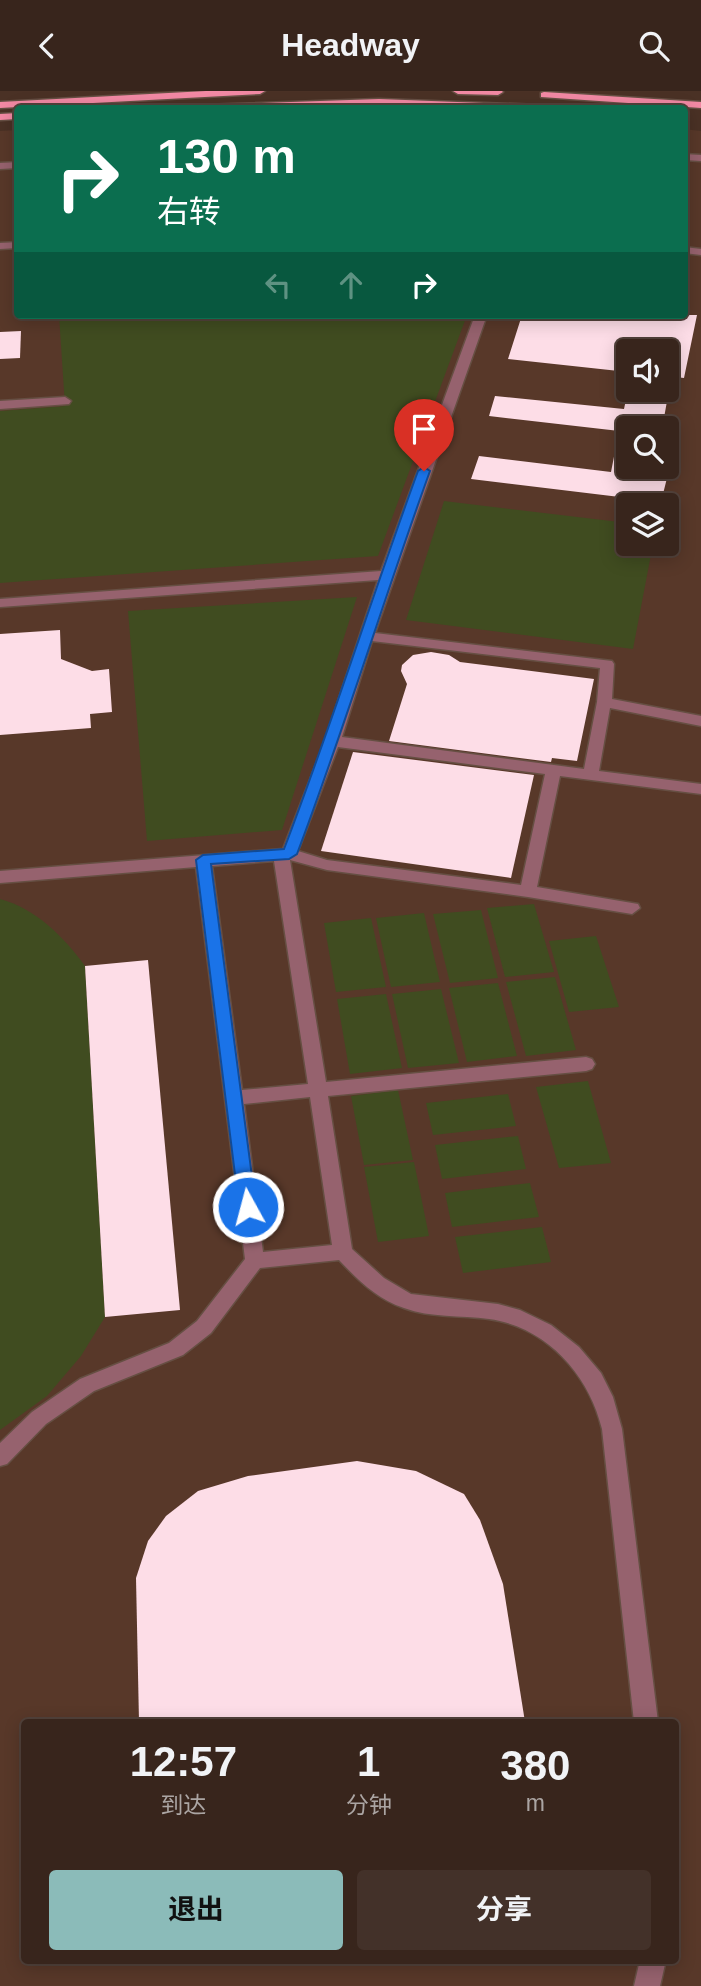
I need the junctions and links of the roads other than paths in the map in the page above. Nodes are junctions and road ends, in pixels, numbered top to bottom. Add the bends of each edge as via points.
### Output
1 (260, 91) edge
2 (277, 91) edge
3 (458, 91) edge
4 (509, 93) dead end
5 (537, 95) dead end
6 (272, 104) junction
7 (701, 104) edge
8 (0, 105) edge
9 (252, 105) edge
10 (459, 105) edge
11 (480, 319) edge
12 (65, 401) dead end
13 (0, 405) edge
14 (386, 575) junction
15 (0, 603) edge
16 (366, 636) junction
17 (604, 702) junction
18 (701, 720) edge
19 (333, 741) junction
20 (554, 769) junction
21 (591, 773) junction
22 (701, 789) edge
23 (285, 854) junction
24 (203, 860) junction
25 (0, 877) edge
26 (528, 891) junction
27 (632, 908) dead end
28 (586, 1064) dead end
29 (317, 1089) junction
30 (233, 1098) junction
31 (343, 1252) junction
32 (255, 1261) junction
33 (0, 1457) edge
34 (646, 1719) edge
35 (652, 1964) edge
36 (647, 1986) edge

1 - 8 main road
2 - 6 main road
3 - 4 main road
5 - 7 main road
6 - 9 main road
6 - 10 main road
11 - 14 lane
12 - 13 lane
14 - 15 lane
14 - 16 lane
16 - 17 lane via 607,664
16 - 19 lane
17 - 18 lane
17 - 21 lane
19 - 20 lane
19 - 23 lane
20 - 21 lane
20 - 26 lane
21 - 22 lane
23 - 24 lane
23 - 26 lane via 327,865
23 - 29 lane
24 - 25 lane
24 - 30 lane
26 - 27 lane
28 - 29 lane
29 - 30 lane
29 - 31 lane
30 - 32 lane
31 - 32 lane
31 - 34 lane via 368,1277 417,1304 498,1312 535,1324 572,1353 600,1391 612,1429
32 - 33 lane via 204,1327 176,1349 88,1385 39,1418
35 - 36 lane

